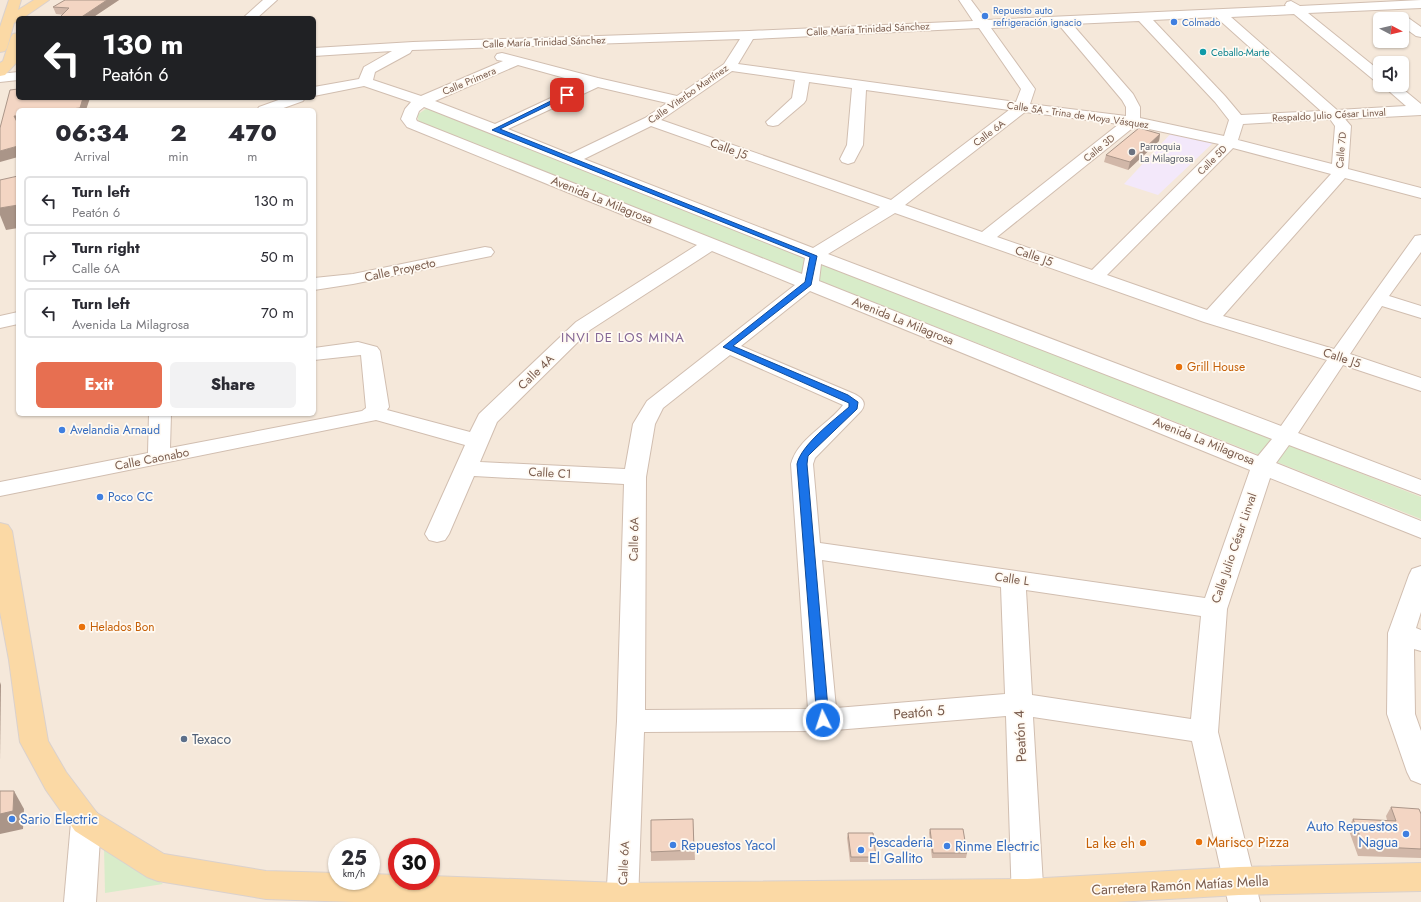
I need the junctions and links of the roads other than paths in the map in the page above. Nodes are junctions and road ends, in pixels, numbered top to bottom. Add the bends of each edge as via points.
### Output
1 (15, 0) edge
2 (43, 0) edge
3 (55, 0) edge
4 (271, 0) edge
5 (965, 0) edge
6 (1285, 0) edge
7 (1421, 4) edge
8 (1380, 5) junction
9 (1296, 9) junction
10 (1390, 12) edge
11 (1219, 13) junction
12 (16, 16) edge
13 (17, 16) edge
14 (32, 16) edge
15 (251, 16) edge
16 (1142, 16) junction
17 (1062, 20) junction
18 (5, 23) edge
19 (982, 23) junction
20 (1409, 25) edge
21 (1421, 33) edge
22 (749, 35) junction
23 (16, 42) edge
24 (453, 45) junction
25 (413, 46) junction
26 (0, 48) edge
27 (316, 52) edge
28 (516, 61) junction
29 (729, 67) junction
30 (0, 72) edge
31 (1373, 72) edge
32 (16, 76) edge
33 (803, 77) junction
34 (365, 82) junction
35 (596, 82) junction
36 (859, 85) junction
37 (316, 91) edge
38 (1398, 92) edge
39 (292, 100) edge
40 (422, 101) junction
41 (679, 101) junction
42 (270, 108) edge
43 (1022, 108) junction
44 (1421, 111) edge
45 (1334, 115) junction
46 (1237, 120) junction
47 (650, 121) junction
48 (1132, 121) junction
49 (773, 122) dead end
50 (495, 130) junction
51 (1230, 142) junction
52 (571, 159) junction
53 (848, 159) dead end
54 (1340, 172) junction
55 (1421, 193) edge
56 (892, 207) junction
57 (984, 239) junction
58 (711, 244) junction
59 (1420, 245) edge
60 (485, 252) dead end
61 (814, 256) junction
62 (1095, 277) junction
63 (809, 283) junction
64 (316, 284) edge
65 (1378, 298) junction
66 (1421, 312) edge
67 (16, 318) edge
68 (1210, 318) junction
69 (0, 322) edge
70 (727, 347) junction
71 (316, 354) edge
72 (1339, 357) junction
73 (1421, 385) edge
74 (374, 413) junction
75 (160, 416) edge
76 (303, 421) edge
77 (1286, 436) junction
78 (478, 441) junction
79 (159, 457) junction
80 (1263, 465) junction
81 (466, 468) junction
82 (635, 477) junction
83 (1421, 488) edge
84 (0, 489) edge
85 (1421, 530) edge
86 (0, 531) edge
87 (437, 534) dead end
88 (810, 550) junction
89 (1421, 575) edge
90 (1013, 579) junction
91 (1214, 609) junction
92 (1411, 637) edge
93 (1019, 704) junction
94 (1411, 714) edge
95 (823, 720) junction
96 (631, 721) junction
97 (1204, 732) junction
98 (1421, 772) edge
99 (86, 822) junction
100 (1421, 877) edge
101 (1241, 892) edge
102 (495, 897) edge
103 (1028, 898) edge
104 (851, 899) edge
105 (622, 900) edge
106 (80, 902) edge

1 - 18 main road
2 - 13 main road
3 - 14 main road
4 - 15 street
5 - 19 street
6 - 9 street
7 - 8 street, Calle María Trinidad Sánchez
8 - 9 street, Calle María Trinidad Sánchez
8 - 10 street
9 - 11 street, Calle María Trinidad Sánchez
9 - 31 street
11 - 16 street, Calle María Trinidad Sánchez
11 - 45 street, Calle 7D
12 - 18 main road
16 - 17 street, Calle María Trinidad Sánchez
16 - 46 street
17 - 19 street, Calle María Trinidad Sánchez
17 - 48 street via 1129,100 1135,114
18 - 26 main road
19 - 22 street, Calle María Trinidad Sánchez
19 - 43 street via 1028,89
20 - 21 street
22 - 24 street, Calle María Trinidad Sánchez
22 - 29 street, Calle Viterbo Martínez
23 - 30 main road via 9,63
24 - 25 street, Calle María Trinidad Sánchez
24 - 28 street
25 - 27 street, Calle María Trinidad Sánchez
25 - 34 street via 369,70
28 - 35 street
28 - 40 street, Calle Primera
29 - 33 street, Calle 5A - Trina de Moya Vásquez
29 - 41 street, Calle Viterbo Martínez
30 - 32 street
33 - 36 street, Calle 5A - Trina de Moya Vásquez
33 - 49 street via 799,100
34 - 37 street
34 - 40 street
35 - 41 street
35 - 50 street
36 - 43 street, Calle 5A - Trina de Moya Vásquez
36 - 53 street via 855,145
38 - 44 street
39 - 42 street
40 - 50 street
40 - 58 street, Avenida La Milagrosa via 409,115 408,119 412,124
41 - 47 street, Calle Viterbo Martínez
43 - 48 street, Calle 5A - Trina de Moya Vásquez
43 - 56 street, Calle 6A
44 - 45 street, Respaldo Julio César Linval
45 - 46 street, Respaldo Julio César Linval
45 - 54 street, Calle 7D via 1343,126
46 - 51 street, Calle 5D
47 - 52 street, Calle Viterbo Martínez
47 - 56 street, Calle J5
48 - 51 street, Calle 5A - Trina de Moya Vásquez
48 - 57 street, Calle 3D
50 - 52 street
51 - 54 street, Calle 5A - Trina de Moya Vásquez
51 - 62 street, Calle 5D
52 - 61 street
54 - 55 street, Calle 5A - Trina de Moya Vásquez
54 - 68 street, Calle 7D
56 - 57 street, Calle J5
56 - 61 street, Calle 6A
57 - 62 street, Calle J5
58 - 63 street, Avenida La Milagrosa
58 - 78 street, Calle 4A via 583,326 486,420
59 - 65 street, Calle Julio César Linval
60 - 64 street, Calle Proyecto via 353,280
61 - 63 street
61 - 77 street
62 - 68 street, Calle J5
63 - 70 street, Calle 6A
63 - 80 street, Avenida La Milagrosa
65 - 66 street
65 - 72 street, Calle Julio César Linval
67 - 69 street
68 - 72 street, Calle J5
70 - 82 street, Calle 6A via 654,405 644,424
70 - 88 street via 854,402 854,408 804,456 802,464
71 - 74 street via 358,348 370,351 378,407
72 - 73 street, Calle J5
72 - 77 street, Calle Julio César Linval
74 - 76 street, Calle Caonabo via 368,416
74 - 78 street
75 - 79 street
76 - 79 street, Calle Caonabo
77 - 80 street, Calle Julio César Linval
77 - 83 street
78 - 81 street, Calle 4A
79 - 84 street, Calle Caonabo
80 - 85 street, Avenida La Milagrosa
80 - 91 street, Calle Julio César Linval
81 - 82 street, Calle C1
81 - 87 street, Calle 4A
82 - 96 street, Calle 6A
86 - 99 main road, Carretera Ramón Matías Mella via 34,742 56,781
88 - 90 street, Calle L
88 - 95 street
89 - 92 street
90 - 91 street, Calle L
90 - 93 street, Peatón 4
91 - 97 street, Calle Julio César Linval
92 - 94 street
93 - 95 street, Peatón 5
93 - 97 street, Peatón 5
93 - 103 street, Peatón 4
94 - 98 street
95 - 96 street, Peatón 5
96 - 105 street, Calle 6A
97 - 101 street, Calle Julio César Linval
99 - 102 main road, Carretera Ramón Matías Mella via 158,867 266,885
99 - 106 street
100 - 101 main road, Carretera Ramón Matías Mella
101 - 103 main road, Carretera Ramón Matías Mella
102 - 105 main road, Carretera Ramón Matías Mella
103 - 104 main road, Carretera Ramón Matías Mella
104 - 105 main road, Carretera Ramón Matías Mella

